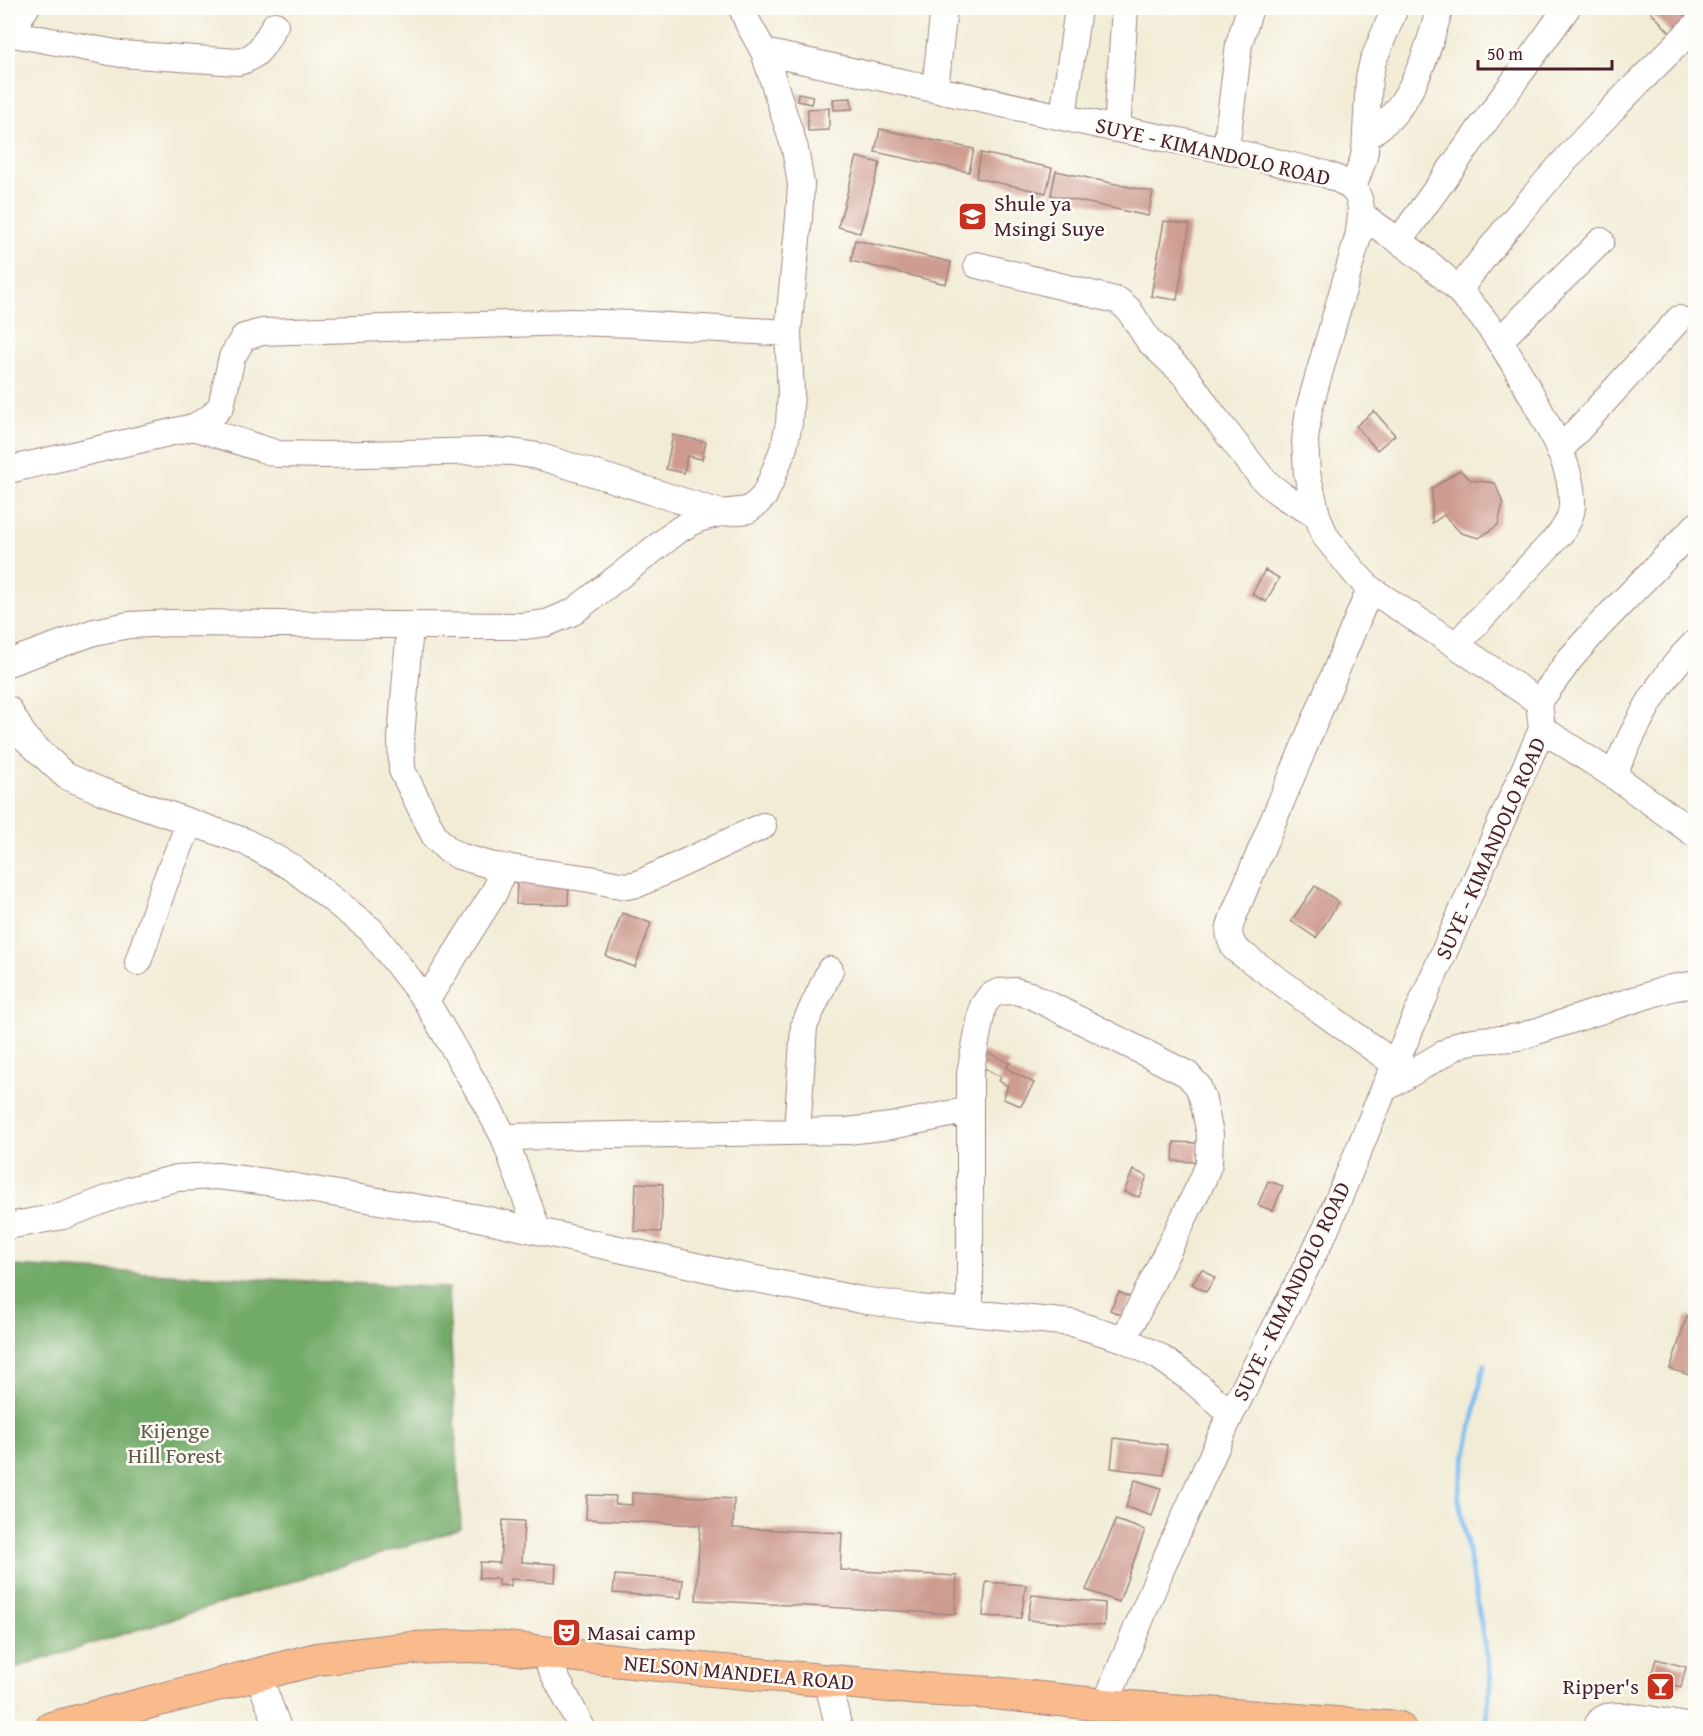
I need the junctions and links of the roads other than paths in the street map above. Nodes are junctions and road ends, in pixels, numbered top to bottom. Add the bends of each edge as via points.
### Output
1 (26, 8) edge
2 (742, 8) edge
3 (944, 8) edge
4 (1078, 8) edge
5 (1125, 8) edge
6 (1250, 8) edge
7 (1395, 8) edge
8 (1440, 8) edge
9 (1567, 8) edge
10 (275, 25) dead end
11 (1695, 25) edge
12 (8, 33) edge
13 (764, 52) junction
14 (935, 89) junction
15 (1063, 117) junction
16 (1117, 129) junction
17 (1366, 138) junction
18 (1226, 150) junction
19 (1353, 188) junction
20 (1361, 215) junction
21 (1399, 241) junction
22 (1601, 241) dead end
23 (977, 265) dead end
24 (1459, 290) junction
25 (1678, 319) dead end
26 (788, 333) junction
27 (1499, 341) junction
28 (194, 426) junction
29 (1559, 451) junction
30 (8, 470) edge
31 (722, 513) junction
32 (1317, 516) junction
33 (1695, 526) edge
34 (1370, 589) junction
35 (410, 625) junction
36 (1695, 642) edge
37 (1456, 645) junction
38 (8, 663) edge
39 (1539, 702) junction
40 (8, 709) edge
41 (1542, 729) junction
42 (1613, 775) junction
43 (190, 822) junction
44 (763, 826) dead end
45 (1695, 835) edge
46 (490, 865) junction
47 (138, 962) dead end
48 (830, 970) dead end
49 (1695, 984) edge
50 (426, 1001) junction
51 (1395, 1064) junction
52 (1384, 1089) junction
53 (970, 1110) junction
54 (797, 1132) junction
55 (504, 1137) junction
56 (8, 1227) edge
57 (537, 1230) junction
58 (970, 1313) junction
59 (1125, 1339) junction
60 (1230, 1414) junction
61 (543, 1653) junction
62 (258, 1674) junction
63 (827, 1680) junction
64 (1105, 1705) junction
65 (51, 1728) edge
66 (278, 1728) edge
67 (582, 1728) edge
68 (839, 1728) edge
69 (1399, 1728) edge
70 (1596, 1728) edge
71 (1695, 1728) edge

1 - 12 street
2 - 13 street
3 - 14 street
4 - 15 street
5 - 16 street
6 - 18 street via 1239,44
7 - 17 street via 1368,78
8 - 17 street via 1414,84 1391,116
9 - 21 street
10 - 12 street via 256,56 238,62 122,54
11 - 24 street via 1564,162
13 - 14 street, SUYE - KIMANDOLO ROAD
13 - 26 street via 795,149 801,184
14 - 15 street, SUYE - KIMANDOLO ROAD
15 - 16 street, SUYE - KIMANDOLO ROAD
16 - 18 street, SUYE - KIMANDOLO ROAD
17 - 19 street via 1364,160
18 - 19 street, SUYE - KIMANDOLO ROAD via 1325,174
19 - 20 street, SUYE - KIMANDOLO ROAD
20 - 21 street
20 - 32 street, SUYE - KIMANDOLO ROAD via 1309,409 1307,473
21 - 24 street
22 - 27 street
23 - 32 street via 1119,301 1149,341 1186,376 1262,478
24 - 27 street
25 - 29 street
26 - 28 street via 572,322 262,332 244,337 232,357 221,406
26 - 31 street via 791,394 784,447 764,496 748,510
27 - 29 street via 1514,362
28 - 30 street
28 - 31 street via 278,454 486,451 538,456
29 - 37 street via 1573,502 1570,519
31 - 35 street via 680,529 573,612 547,623
32 - 34 street, SUYE - KIMANDOLO ROAD via 1325,536
33 - 39 street via 1599,626
34 - 37 street, SUYE - KIMANDOLO ROAD
34 - 51 street via 1235,912 1229,938 1235,949
35 - 38 street via 129,625 94,632
35 - 46 street via 402,770 435,837 459,856
36 - 42 street via 1640,716
37 - 39 street, SUYE - KIMANDOLO ROAD
39 - 41 street, SUYE - KIMANDOLO ROAD
40 - 43 street via 26,740 66,776
41 - 42 street
41 - 51 street, SUYE - KIMANDOLO ROAD
42 - 45 street
43 - 47 street
43 - 50 street via 244,841 293,868 371,930
44 - 46 street via 627,886
46 - 50 street via 499,881 494,893
48 - 54 street via 804,1026
49 - 52 street via 1515,1038 1460,1044
50 - 55 street
51 - 52 street, SUYE - KIMANDOLO ROAD
52 - 60 street, SUYE - KIMANDOLO ROAD via 1326,1229
53 - 54 street via 891,1126
53 - 58 street
53 - 59 street via 970,1073 983,1006 990,996 1015,990 1187,1074 1198,1086 1210,1134 1209,1163
54 - 55 street
55 - 57 street
56 - 57 street via 63,1216 133,1189 177,1178 217,1176
57 - 58 street via 861,1300
58 - 59 street via 1072,1323
59 - 60 street via 1192,1380
60 - 64 street, SUYE - KIMANDOLO ROAD
61 - 62 main road, NELSON MANDELA ROAD via 497,1647 414,1648 317,1659
61 - 63 main road, NELSON MANDELA ROAD
61 - 67 street
62 - 65 main road, NELSON MANDELA ROAD
62 - 66 street
63 - 64 main road, NELSON MANDELA ROAD
63 - 68 street
64 - 69 main road, NELSON MANDELA ROAD
70 - 71 street via 1598,1722 1613,1716

